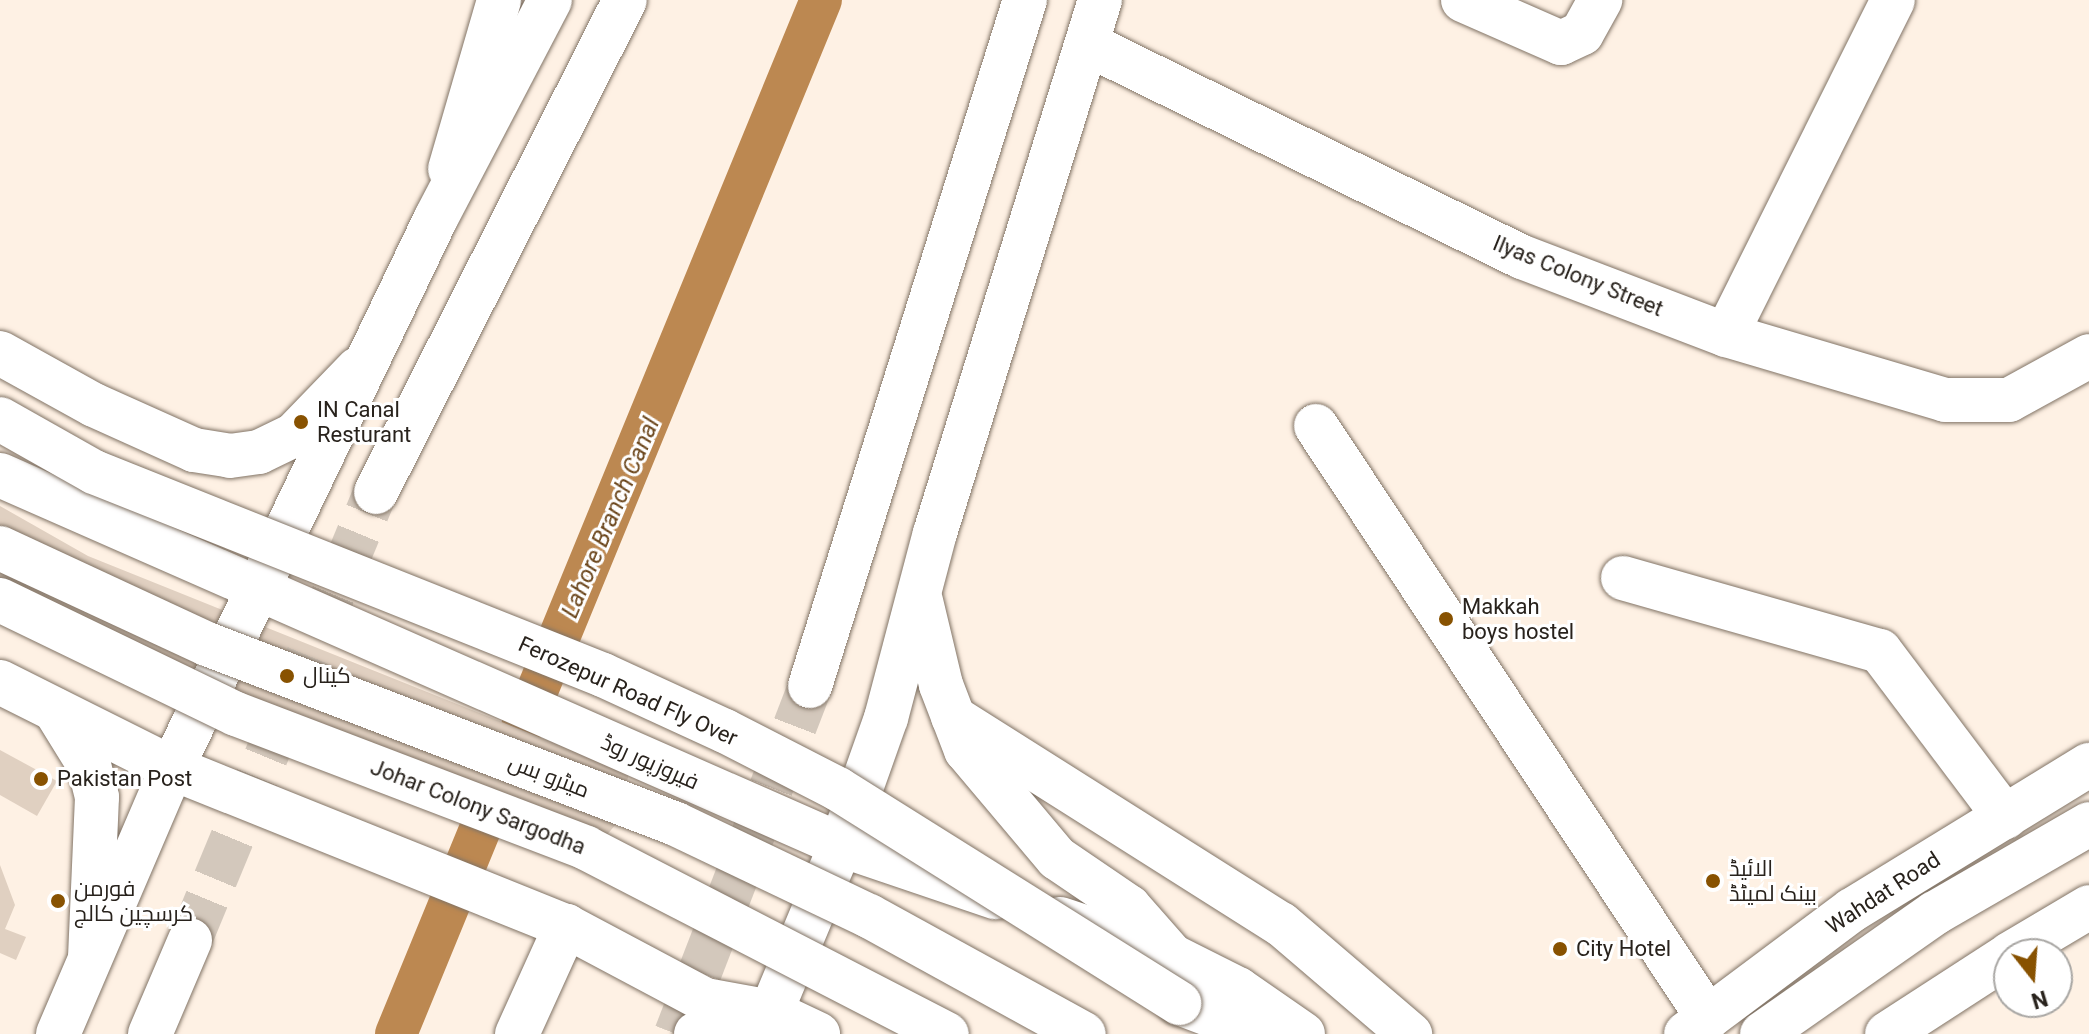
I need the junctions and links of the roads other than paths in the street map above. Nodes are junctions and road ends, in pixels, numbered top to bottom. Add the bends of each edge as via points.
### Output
1 (499, 0) edge
2 (550, 0) edge
3 (625, 0) edge
4 (1025, 0) edge
5 (1100, 0) edge
6 (1463, 0) edge
7 (1600, 0) edge
8 (1893, 0) edge
9 (1087, 44) junction
10 (436, 218) junction
11 (1726, 335) junction
12 (0, 353) edge
13 (371, 355) junction
14 (2089, 356) edge
15 (0, 419) edge
16 (1316, 426) dead end
17 (5, 472) edge
18 (376, 492) tunnel mouth
19 (0, 548) edge
20 (1623, 578) dead end
21 (259, 591) junction
22 (0, 600) edge
23 (921, 601) junction
24 (0, 682) edge
25 (810, 686) tunnel mouth
26 (55, 710) junction
27 (953, 717) junction
28 (2089, 765) edge
29 (172, 768) junction
30 (2005, 817) junction
31 (2089, 824) edge
32 (841, 845) junction
33 (2089, 907) edge
34 (566, 926) junction
35 (2037, 938) edge
36 (190, 940) tunnel mouth
37 (1172, 956) junction
38 (89, 959) junction
39 (1993, 965) edge
40 (1179, 1003) junction
41 (763, 1023) edge
42 (1697, 1026) edge
43 (58, 1034) edge
44 (150, 1034) edge
45 (517, 1034) edge
46 (696, 1034) edge
47 (818, 1034) edge
48 (947, 1034) edge
49 (1084, 1034) edge
50 (1219, 1034) edge
51 (1261, 1034) edge
52 (1303, 1034) edge
53 (1410, 1034) edge
54 (1762, 1034) edge
55 (1887, 1034) edge

1 - 10 main road
2 - 10 main road
3 - 18 main road
4 - 25 main road
5 - 9 main road
6 - 7 main road via 1561,43 1582,33
8 - 11 main road
9 - 11 main road, Ilyas Colony Street via 1522,257
9 - 23 main road via 935,533
10 - 13 main road
11 - 14 main road, Ilyas Colony Street via 1945,400 2009,400
12 - 13 main road via 151,431 194,450 230,456 259,452 294,435
13 - 21 main road
15 - 40 main road, Ferozepur Road Fly Over, bridge via 94,472 603,675 725,731 838,789
16 - 42 main road
17 - 21 main road, فیروزپور روڈ
19 - 49 main road, میٹرو بس, bridge via 207,644 676,824 869,916
20 - 30 main road via 1880,651
21 - 29 main road
21 - 32 main road, فیروزپور روڈ
22 - 48 main road, Johar Colony Sargodha, bridge via 236,714 586,848
23 - 27 main road
23 - 32 main road
24 - 26 main road
26 - 29 main road
26 - 38 main road via 89,765 97,797
27 - 37 main road via 966,750 1057,858 1129,907
27 - 53 main road via 1281,924
28 - 30 main road, Wahdat Road
29 - 34 main road
29 - 38 main road
30 - 42 main road, Wahdat Road via 1852,910
31 - 54 main road via 1935,913
32 - 37 main road, فیروزپور روڈ
32 - 41 main road
33 - 35 main road
34 - 41 main road via 705,1000
34 - 45 main road
36 - 44 main road
37 - 52 main road, فیروزپور روڈ via 1238,989
38 - 43 main road
39 - 55 main road
40 - 50 main road, Ferozepur Road Fly Over
40 - 51 main road
41 - 46 main road
41 - 47 main road

